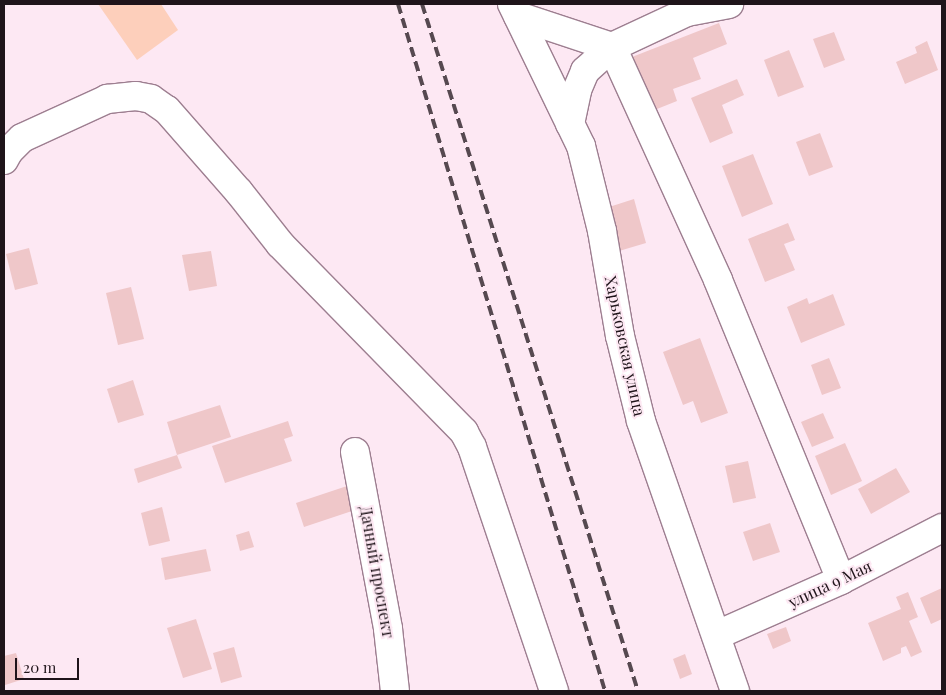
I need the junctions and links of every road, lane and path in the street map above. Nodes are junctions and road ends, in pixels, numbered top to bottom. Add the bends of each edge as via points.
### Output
1 (729, 4) edge
2 (515, 10) edge
3 (612, 47) junction
4 (570, 124) junction
5 (4, 160) edge
6 (355, 452) dead end
7 (942, 528) edge
8 (841, 580) junction
9 (717, 635) junction
10 (396, 691) edge
11 (554, 691) edge
12 (735, 691) edge

1 - 3 street via 687,12
2 - 3 street
2 - 4 street, Харьковская улица
3 - 4 street via 585,70
3 - 8 street via 718,280
4 - 9 street, Харьковская улица via 581,146 602,231 620,336 641,422
5 - 11 street via 22,138 107,99 136,96 151,99 167,110 280,244 464,432 472,447
6 - 10 street, Дачный проспект via 388,629
7 - 8 street, улица 9 Мая
8 - 9 street, улица 9 Мая
9 - 12 street, Харьковская улица

